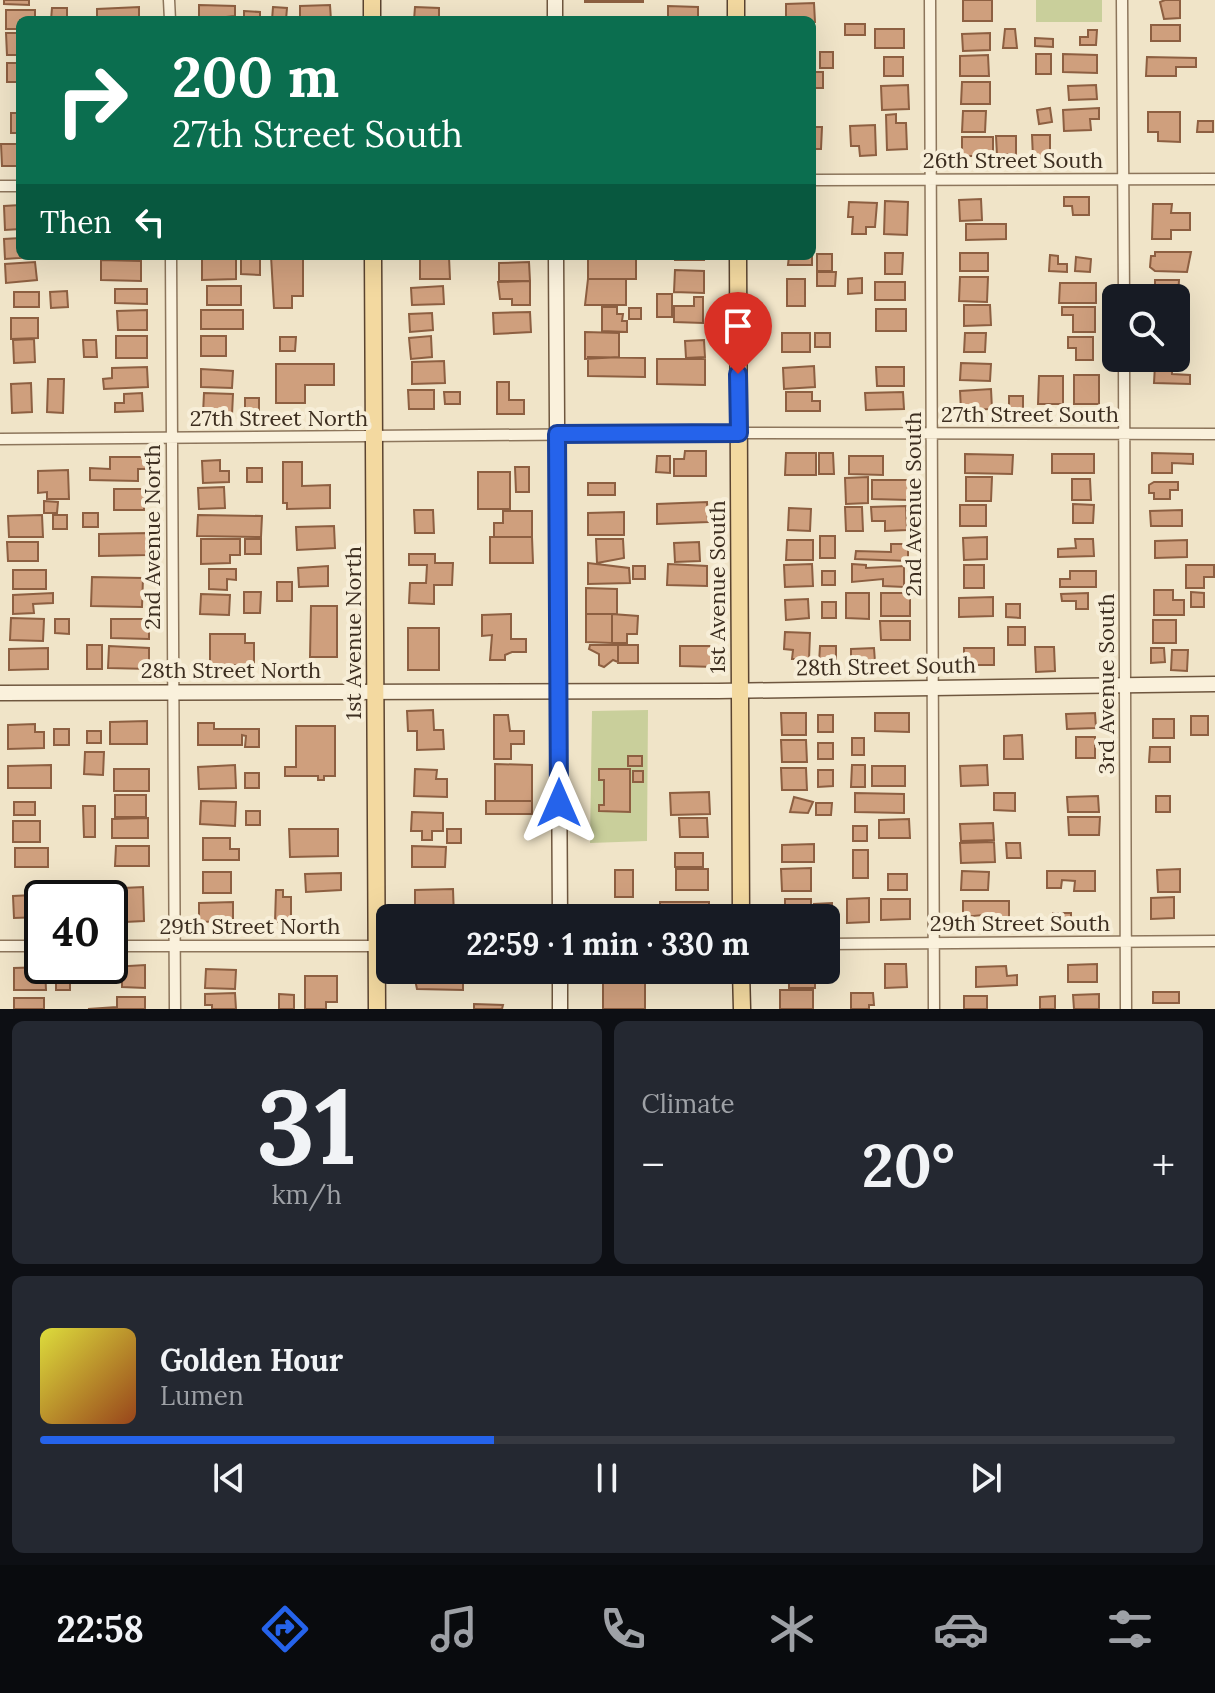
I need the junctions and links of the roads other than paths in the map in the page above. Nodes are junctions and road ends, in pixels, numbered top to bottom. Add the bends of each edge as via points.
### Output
1 (930, 0) edge
2 (1122, 0) edge
3 (1124, 179) junction
4 (1215, 179) edge
5 (816, 180) edge
6 (931, 180) junction
7 (171, 260) edge
8 (373, 260) edge
9 (556, 260) edge
10 (738, 260) edge
11 (1124, 284) edge
12 (1124, 372) edge
13 (739, 433) junction
14 (557, 434) junction
15 (1124, 434) junction
16 (1215, 434) edge
17 (933, 435) junction
18 (374, 437) junction
19 (172, 438) junction
20 (0, 439) edge
21 (1215, 684) edge
22 (1127, 685) junction
23 (932, 688) junction
24 (559, 691) junction
25 (740, 691) junction
26 (375, 692) junction
27 (0, 693) edge
28 (173, 693) junction
29 (382, 904) edge
30 (560, 904) edge
31 (741, 904) edge
32 (1215, 941) edge
33 (1126, 942) junction
34 (933, 943) junction
35 (840, 944) edge
36 (0, 946) edge
37 (24, 946) edge
38 (128, 946) edge
39 (175, 946) junction
40 (376, 946) edge
41 (379, 984) edge
42 (560, 984) edge
43 (741, 984) edge
44 (175, 1009) edge
45 (377, 1009) edge
46 (560, 1009) edge
47 (742, 1009) edge
48 (934, 1009) edge
49 (1126, 1009) edge

1 - 6 street, 2nd Avenue South
2 - 3 street
3 - 4 street, 26th Street South
3 - 6 street, 26th Street South
3 - 11 street
5 - 6 street, 26th Street South
6 - 17 street, 2nd Avenue South
7 - 19 street, 2nd Avenue North
8 - 18 main road, 1st Avenue North
9 - 14 street
10 - 13 main road, 1st Avenue South
12 - 15 street, 3rd Avenue South
13 - 14 street, 27th Street South
13 - 17 street, 27th Street South
13 - 25 main road, 1st Avenue South
14 - 18 street, 27th Street North
14 - 24 street
15 - 16 street, 27th Street South
15 - 17 street, 27th Street South
15 - 22 street, 3rd Avenue South
17 - 23 street, 2nd Avenue South
18 - 19 street, 27th Street North
18 - 26 main road, 1st Avenue North
19 - 20 street, 27th Street North
19 - 28 street, 2nd Avenue North
21 - 22 street, 28th Street South
22 - 23 street, 28th Street South
22 - 33 street, 3rd Avenue South
23 - 25 street, 28th Street South
23 - 34 street, 2nd Avenue South
24 - 25 street, 28th Street South
24 - 26 street, 28th Street North
24 - 30 street
25 - 31 main road, 1st Avenue South
26 - 28 street, 28th Street North
26 - 29 main road, 1st Avenue North
27 - 28 street, 28th Street North
28 - 39 street, 2nd Avenue North
32 - 33 street, 29th Street South
33 - 34 street, 29th Street South
33 - 49 street, 3rd Avenue South
34 - 35 street, 29th Street South
34 - 48 street, 2nd Avenue South
36 - 37 street
38 - 39 street, 29th Street North
39 - 40 street, 29th Street North
39 - 44 street, 2nd Avenue North
41 - 45 main road, 1st Avenue North
42 - 46 street
43 - 47 main road

